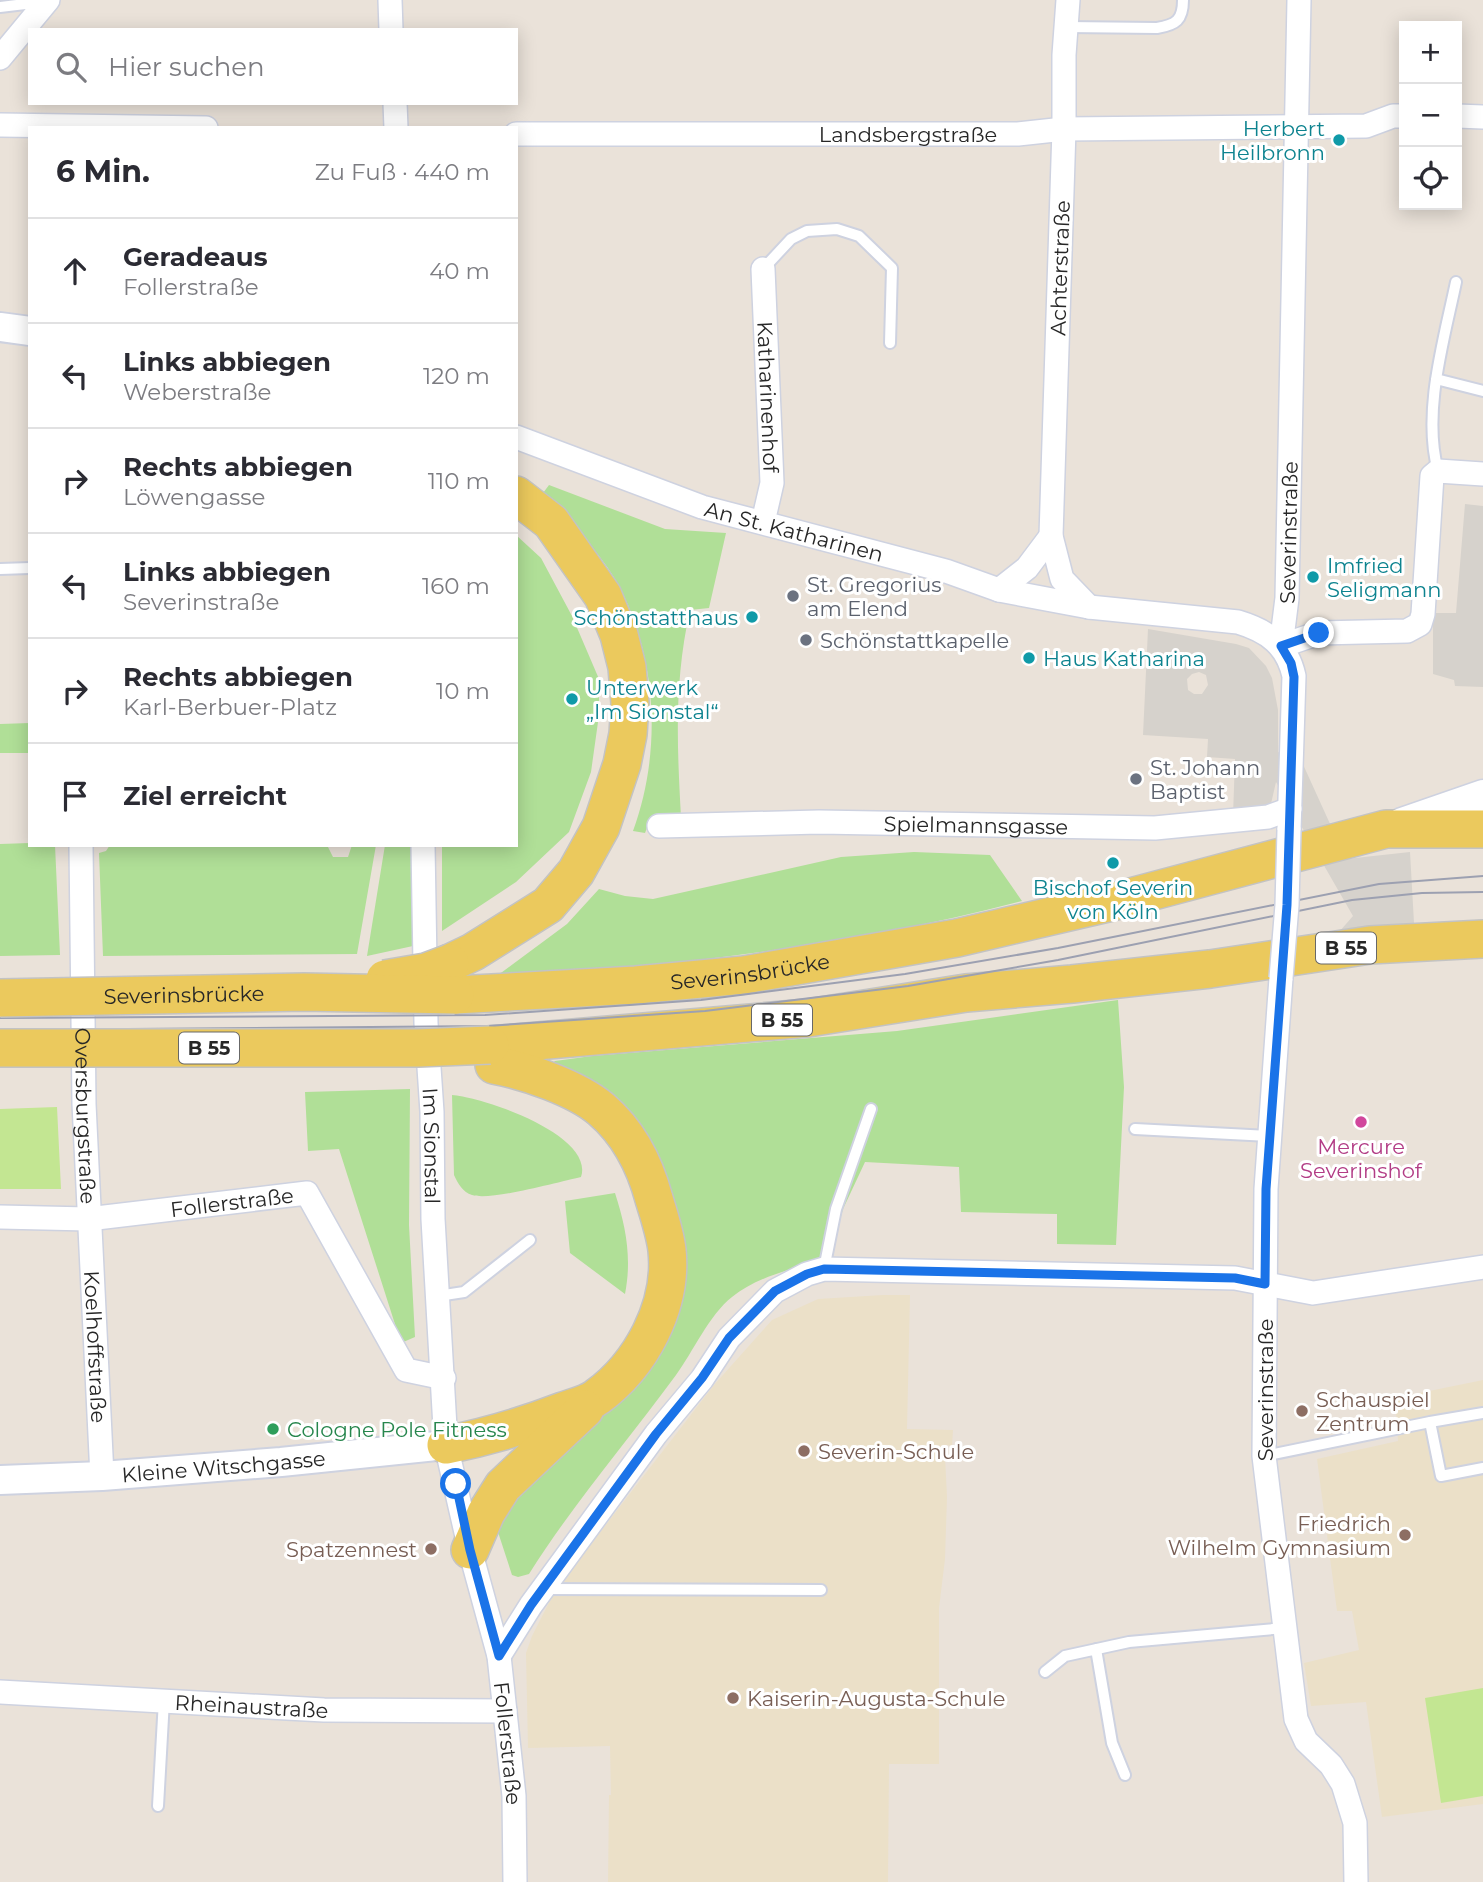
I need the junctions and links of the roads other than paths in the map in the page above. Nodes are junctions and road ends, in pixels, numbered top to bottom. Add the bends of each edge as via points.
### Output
1 (390, 0) edge
2 (1068, 0) edge
3 (1183, 0) edge
4 (1299, 0) edge
5 (47, 1) edge
6 (0, 7) edge
7 (1066, 27) junction
8 (391, 28) edge
9 (0, 58) edge
10 (395, 105) edge
11 (1399, 116) edge
12 (1462, 116) edge
13 (1483, 117) edge
14 (0, 125) edge
15 (69, 126) edge
16 (396, 126) edge
17 (1298, 126) junction
18 (1064, 129) junction
19 (518, 134) edge
20 (762, 269) joint
21 (1456, 282) dead end
22 (0, 327) edge
23 (28, 331) edge
24 (890, 343) dead end
25 (1436, 379) junction
26 (1483, 391) edge
27 (518, 438) edge
28 (1438, 471) junction
29 (1483, 474) edge
30 (518, 497) edge
31 (763, 522) junction
32 (1051, 536) junction
33 (28, 568) edge
34 (0, 569) edge
35 (999, 590) junction
36 (1089, 607) junction
37 (1281, 646) junction
38 (1483, 796) edge
39 (1290, 820) junction
40 (659, 826) dead end
41 (1386, 829) junction
42 (1483, 829) edge
43 (81, 847) edge
44 (423, 847) edge
45 (1483, 939) edge
46 (304, 992) junction
47 (0, 998) edge
48 (0, 1048) edge
49 (492, 1055) junction
50 (871, 1109) dead end
51 (1135, 1129) dead end
52 (1269, 1136) junction
53 (0, 1217) edge
54 (88, 1219) junction
55 (530, 1240) dead end
56 (1483, 1267) edge
57 (816, 1272) junction
58 (1265, 1284) junction
59 (438, 1296) junction
60 (444, 1378) junction
61 (595, 1398) junction
62 (1483, 1413) edge
63 (1430, 1422) junction
64 (446, 1445) junction
65 (1264, 1456) junction
66 (1483, 1468) edge
67 (102, 1476) junction
68 (0, 1480) edge
69 (470, 1550) junction
70 (543, 1589) junction
71 (821, 1590) dead end
72 (1285, 1628) junction
73 (1096, 1649) junction
74 (499, 1656) junction
75 (1045, 1672) dead end
76 (0, 1692) edge
77 (164, 1700) junction
78 (505, 1711) junction
79 (1125, 1775) dead end
80 (158, 1805) dead end
81 (515, 1882) edge
82 (1356, 1882) edge

1 - 8 street
2 - 7 street, Achterstraße
3 - 7 lane via 1180,21 1171,26
4 - 17 street, Severinstraße
5 - 6 lane
5 - 9 street
7 - 18 street, Achterstraße
10 - 16 street
11 - 17 street, Landsbergstraße via 1366,126
12 - 13 street
14 - 15 street
17 - 18 street, Landsbergstraße
17 - 37 street, Severinstraße via 1287,598
18 - 19 street, Landsbergstraße via 1018,134
18 - 32 street, Achterstraße
20 - 24 lane via 791,239 807,231 837,229 859,236 892,268
20 - 31 street, Katharinenhof via 772,483
21 - 25 lane
22 - 23 street
25 - 26 lane
25 - 28 lane via 1432,450
27 - 31 street, An St. Katharinen via 702,507
28 - 29 street
28 - 37 street via 1432,476 1420,624 1407,631 1319,633
30 - 46 main road, bridge via 551,522 603,596 619,635 627,667 628,734 601,827 576,872 548,905 473,952 426,972
31 - 35 street, An St. Katharinen via 946,571
32 - 35 street via 1027,568
32 - 36 street, Achterstraße via 1062,579
33 - 34 lane
35 - 36 street, An St. Katharinen
36 - 37 street, An St. Katharinen via 1238,622 1260,629
37 - 39 street, Severinstraße via 1294,677
38 - 41 main road, B 55
39 - 40 street, Spielmannsgasse via 1268,817 1155,828 819,822
39 - 52 street, Severinstraße, bridge
41 - 42 main road, Severinsbrücke / B 55
41 - 46 main road, Severinsbrücke / B 55, bridge via 1112,902 930,942 744,975 455,995
43 - 54 street, Oversburgstraße
44 - 59 street, Im Sionstal
45 - 49 main road, B 55 via 1370,944 1209,969 967,993 808,1018
46 - 47 main road, Severinsbrücke / B 55, bridge
48 - 49 main road, B 55, bridge via 418,1048
49 - 61 main road via 600,1108 631,1144 647,1174 667,1251 659,1311 636,1358
50 - 57 lane
51 - 52 lane
52 - 58 street, Severinstraße
53 - 54 street, Follerstraße
54 - 60 street, Follerstraße via 307,1193 406,1370
54 - 67 street, Koelhoffstraße
55 - 59 lane via 464,1292
56 - 58 street via 1313,1293
57 - 58 street via 1235,1278
57 - 70 street via 775,1291 729,1338
58 - 65 street, Severinstraße
59 - 60 street, Im Sionstal
60 - 64 street, Im Sionstal
61 - 64 main road via 522,1427
61 - 69 main road via 503,1486
62 - 63 lane
63 - 65 lane
63 - 66 lane via 1441,1476
64 - 67 street, Kleine Witschgasse
64 - 69 street, Follerstraße
65 - 72 street, Severinstraße
67 - 68 street, Kleine Witschgasse
69 - 74 street, Follerstraße
70 - 71 lane
70 - 74 street
72 - 73 lane
72 - 82 street, Severinstraße via 1296,1719 1306,1741 1343,1784 1355,1823
73 - 75 lane via 1065,1656
73 - 79 lane via 1112,1743
74 - 78 street, Follerstraße
76 - 77 street, Rheinaustraße
77 - 78 street, Rheinaustraße via 324,1710
77 - 80 lane
78 - 81 street, Follerstraße via 514,1796

